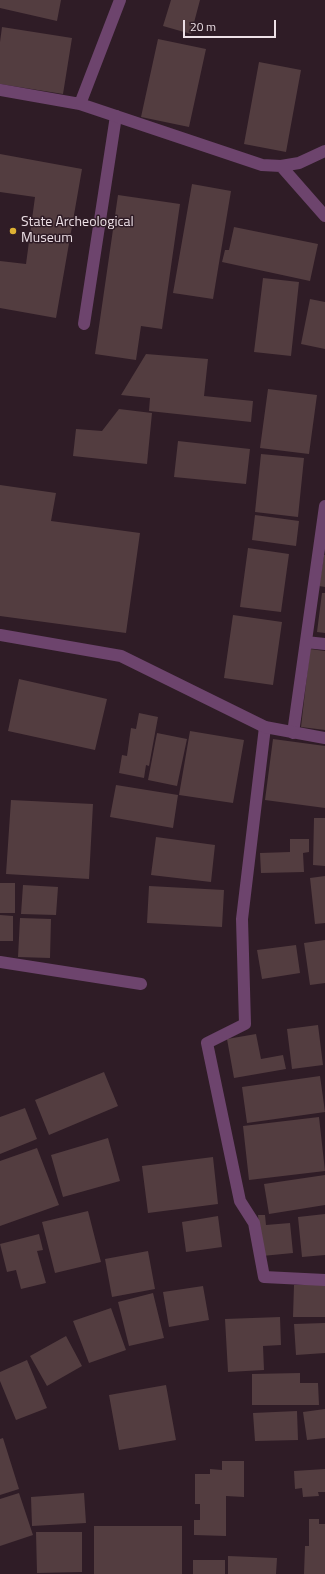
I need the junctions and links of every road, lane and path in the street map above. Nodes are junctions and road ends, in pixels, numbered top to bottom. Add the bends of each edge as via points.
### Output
1 (120, 0) edge
2 (0, 90) edge
3 (80, 104) junction
4 (116, 116) junction
5 (325, 151) edge
6 (281, 166) junction
7 (325, 216) edge
8 (84, 324) dead end
9 (325, 506) edge
10 (0, 635) edge
11 (306, 642) junction
12 (325, 644) edge
13 (265, 727) junction
14 (293, 733) junction
15 (325, 738) edge
16 (0, 962) edge
17 (141, 984) dead end
18 (325, 1280) edge

1 - 3 street
2 - 3 street
3 - 4 street
4 - 6 street via 262,165
4 - 8 street
5 - 6 street via 299,163
6 - 7 street
9 - 11 street
10 - 13 street via 121,656
11 - 12 street
11 - 14 street
13 - 14 street
13 - 18 street via 242,919 245,1024 208,1043 240,1201 254,1223 264,1277
14 - 15 street
16 - 17 street

